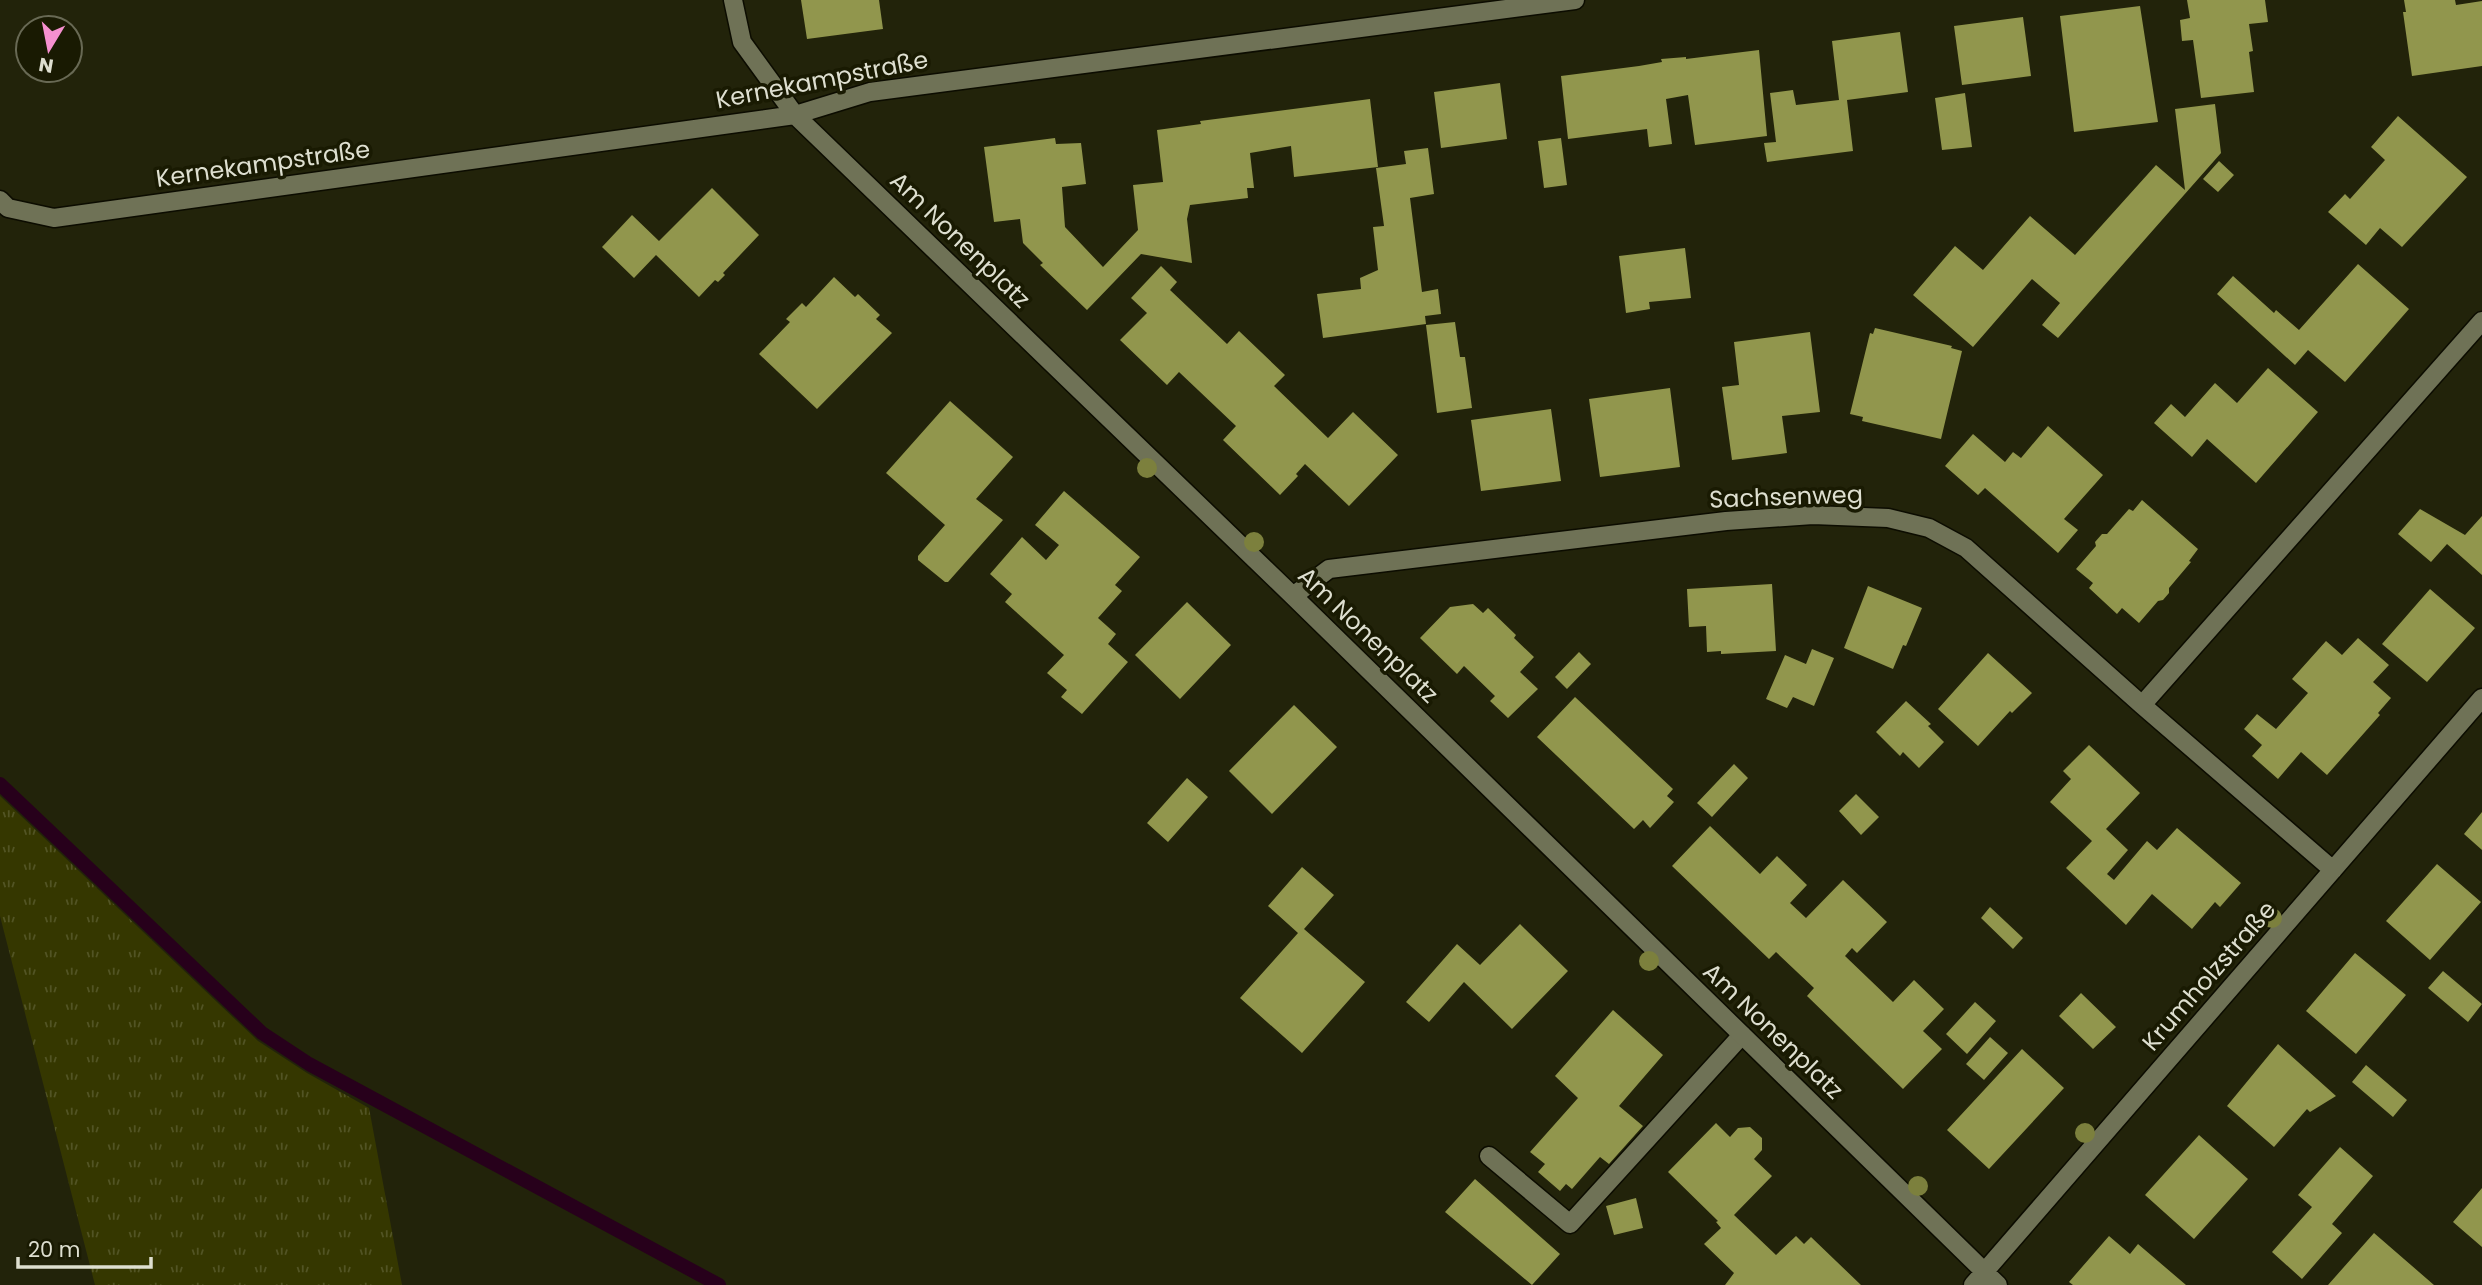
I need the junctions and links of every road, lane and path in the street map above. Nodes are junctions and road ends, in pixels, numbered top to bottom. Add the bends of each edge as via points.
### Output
1 (733, 0) edge
2 (1575, 0) edge
3 (794, 115) junction
4 (0, 200) edge
5 (2482, 321) edge
6 (1293, 596) junction
7 (2482, 698) edge
8 (2141, 705) junction
9 (2333, 870) junction
10 (1742, 1035) junction
11 (1489, 1156) dead end
12 (1978, 1279) edge
13 (1998, 1285) edge

1 - 3 street, Am Nonenplatz via 742,42
2 - 3 street, Kernekampstraße via 870,92
3 - 4 street, Kernekampstraße via 54,218 8,208
3 - 6 street, Am Nonenplatz
5 - 8 street
6 - 8 street, Sachsenweg via 1329,569 1726,521 1813,515 1888,518 1929,528 1966,548
6 - 10 street, Am Nonenplatz
7 - 9 street, Krumholzstraße
8 - 9 street, Sachsenweg
9 - 12 street, Krumholzstraße
10 - 11 street via 1570,1224
10 - 12 street, Am Nonenplatz
12 - 13 street, Am Nonenplatz

